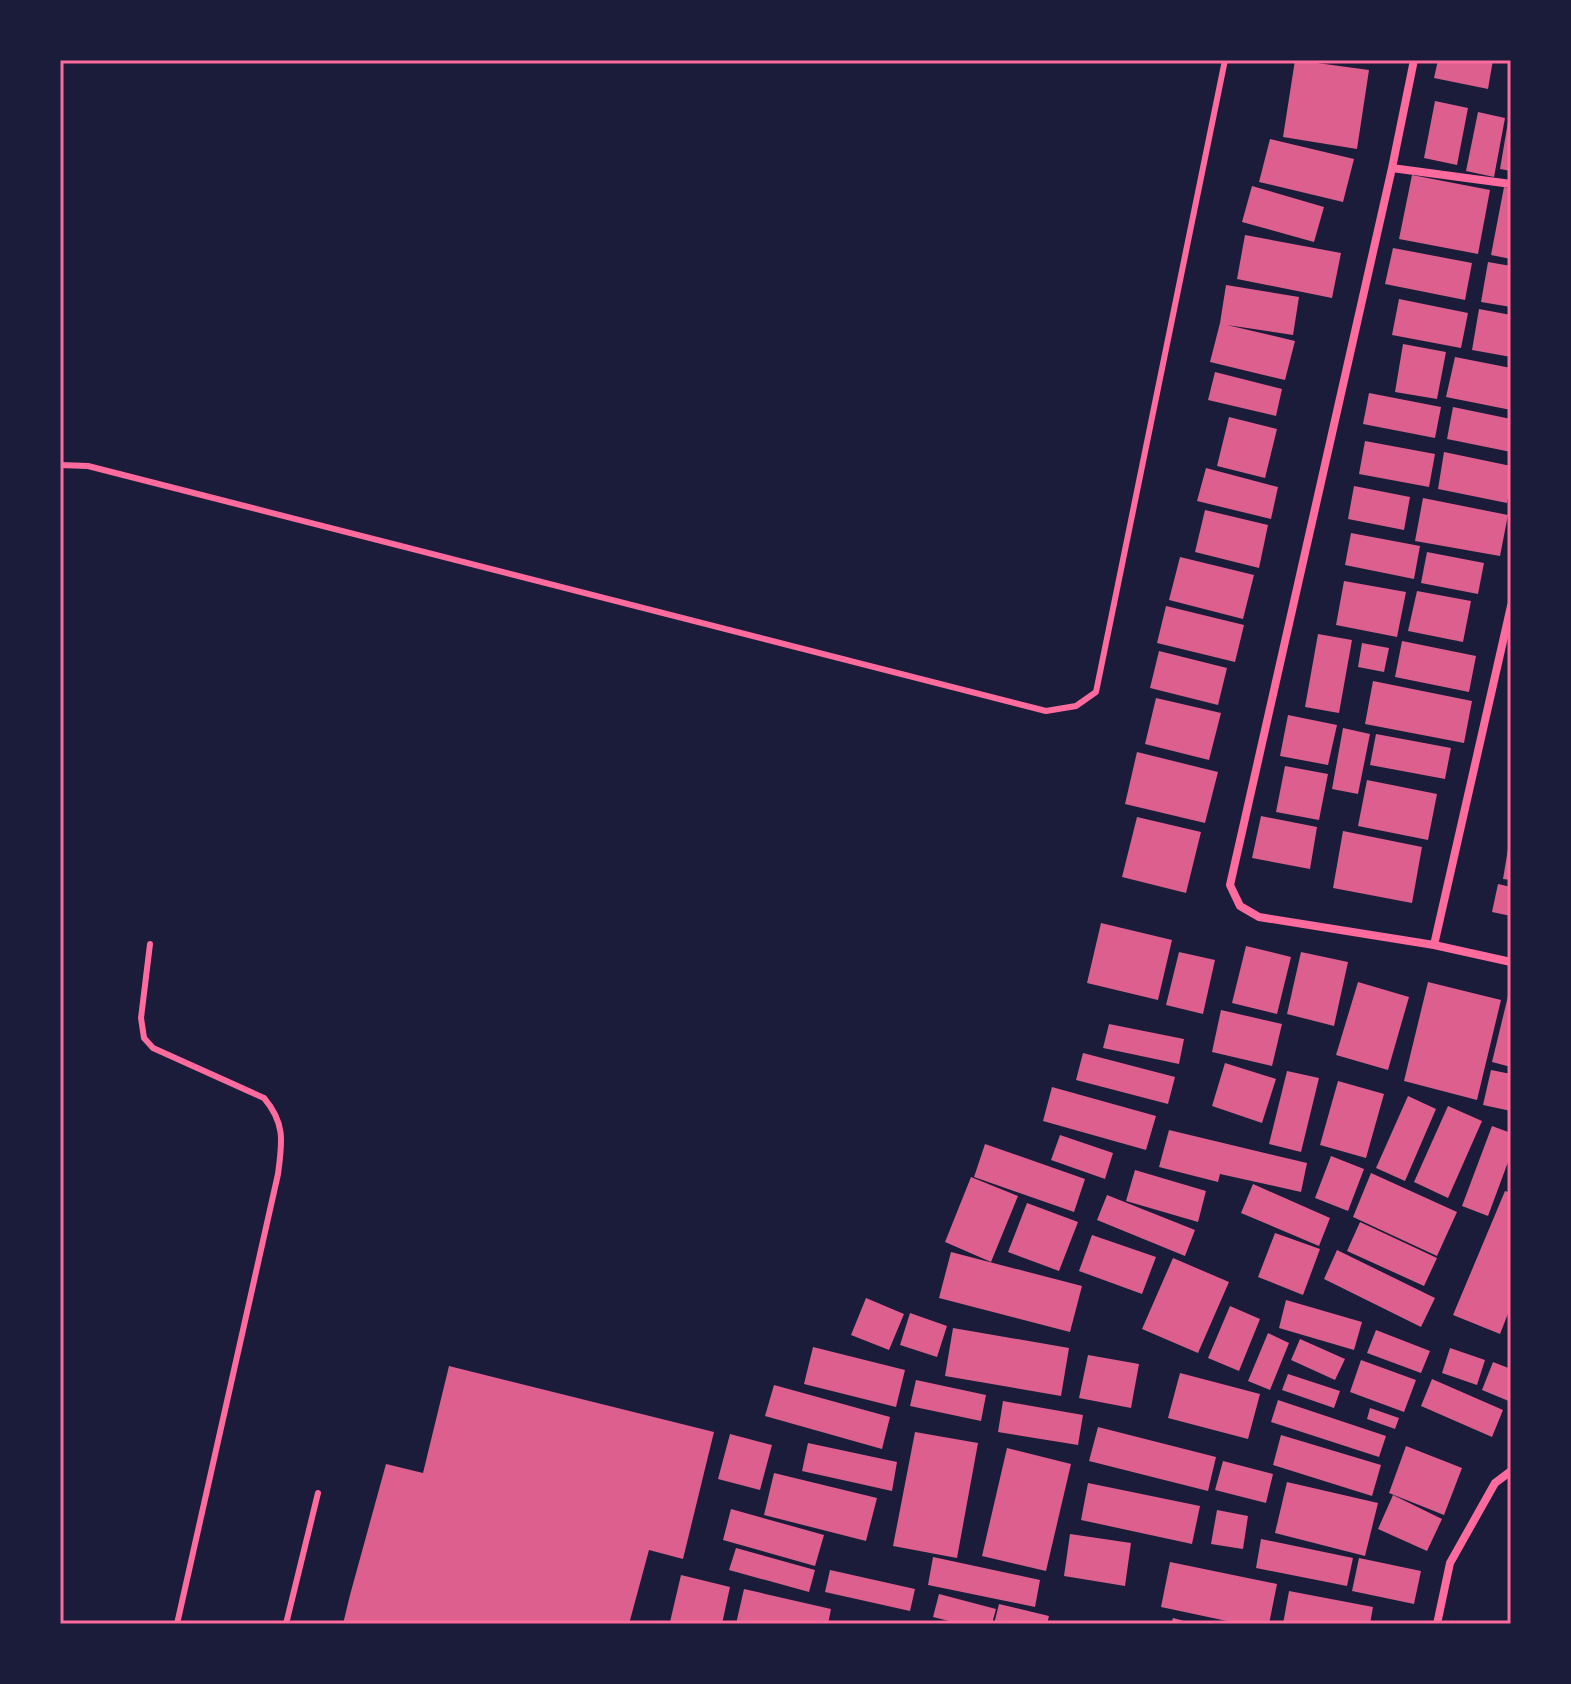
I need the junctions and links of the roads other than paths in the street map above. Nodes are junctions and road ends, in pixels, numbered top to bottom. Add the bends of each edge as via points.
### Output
1 (1225, 60) edge
2 (1414, 60) edge
3 (1392, 168) junction
4 (1511, 184) edge
5 (60, 465) edge
6 (1511, 606) edge
7 (150, 944) dead end
8 (1434, 945) junction
9 (1511, 962) edge
10 (1511, 1471) edge
11 (318, 1493) dead end
12 (177, 1624) edge
13 (286, 1624) edge
14 (1437, 1624) edge

1 - 5 lane via 1096,692 1076,706 1046,711 88,466
2 - 3 street
3 - 4 street
3 - 8 street via 1230,885 1240,906 1259,917
6 - 8 street
7 - 12 lane via 141,1018 144,1038 153,1048 264,1098 279,1120 282,1142
8 - 9 street
10 - 14 street via 1495,1483 1450,1563
11 - 13 lane

